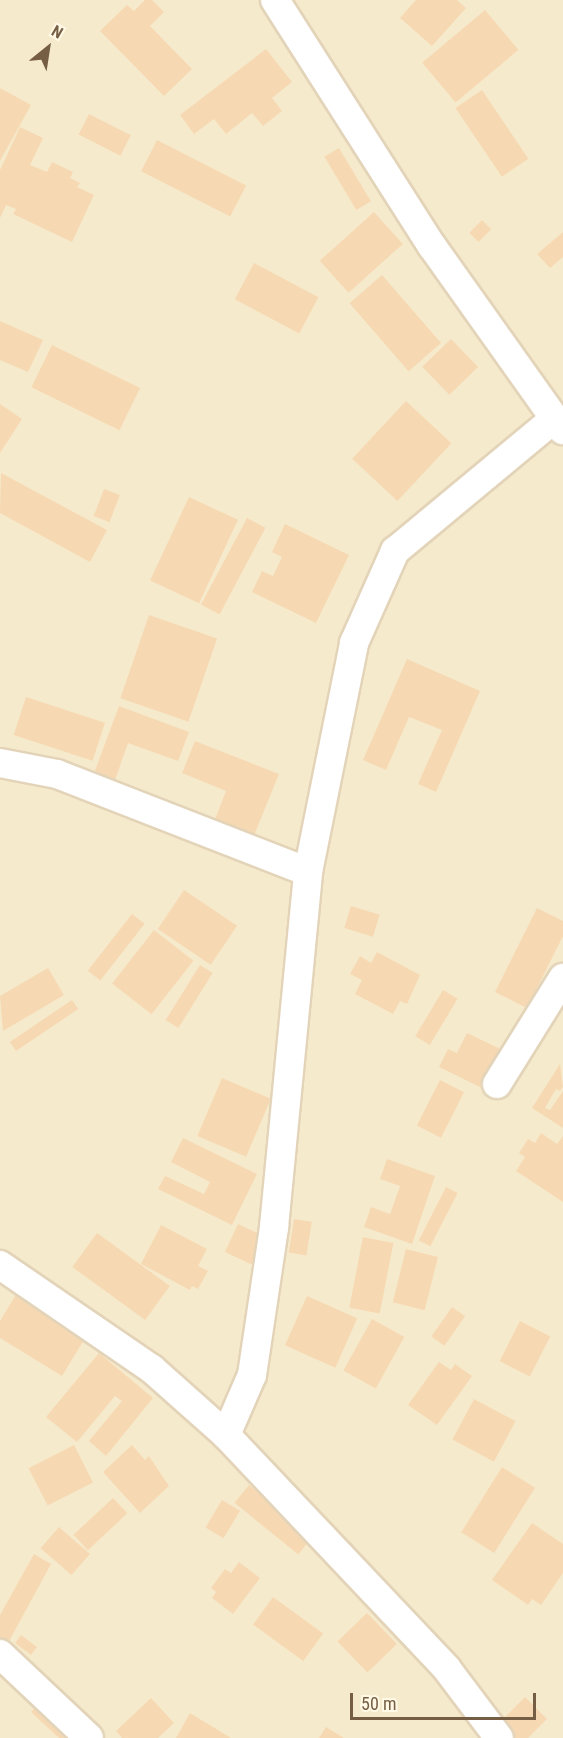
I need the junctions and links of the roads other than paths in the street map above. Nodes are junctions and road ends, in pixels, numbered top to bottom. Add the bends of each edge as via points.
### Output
1 (275, 0) edge
2 (559, 424) edge
3 (0, 763) edge
4 (308, 872) junction
5 (563, 978) edge
6 (496, 1084) dead end
7 (0, 1265) edge
8 (226, 1435) junction
9 (0, 1654) edge
10 (89, 1738) edge
11 (499, 1738) edge

1 - 2 street via 432,246
2 - 4 street via 395,551 354,643
3 - 4 street via 57,774
4 - 8 street via 273,1227 252,1375
5 - 6 street
7 - 8 street via 153,1369
8 - 11 street via 447,1669
9 - 10 street

